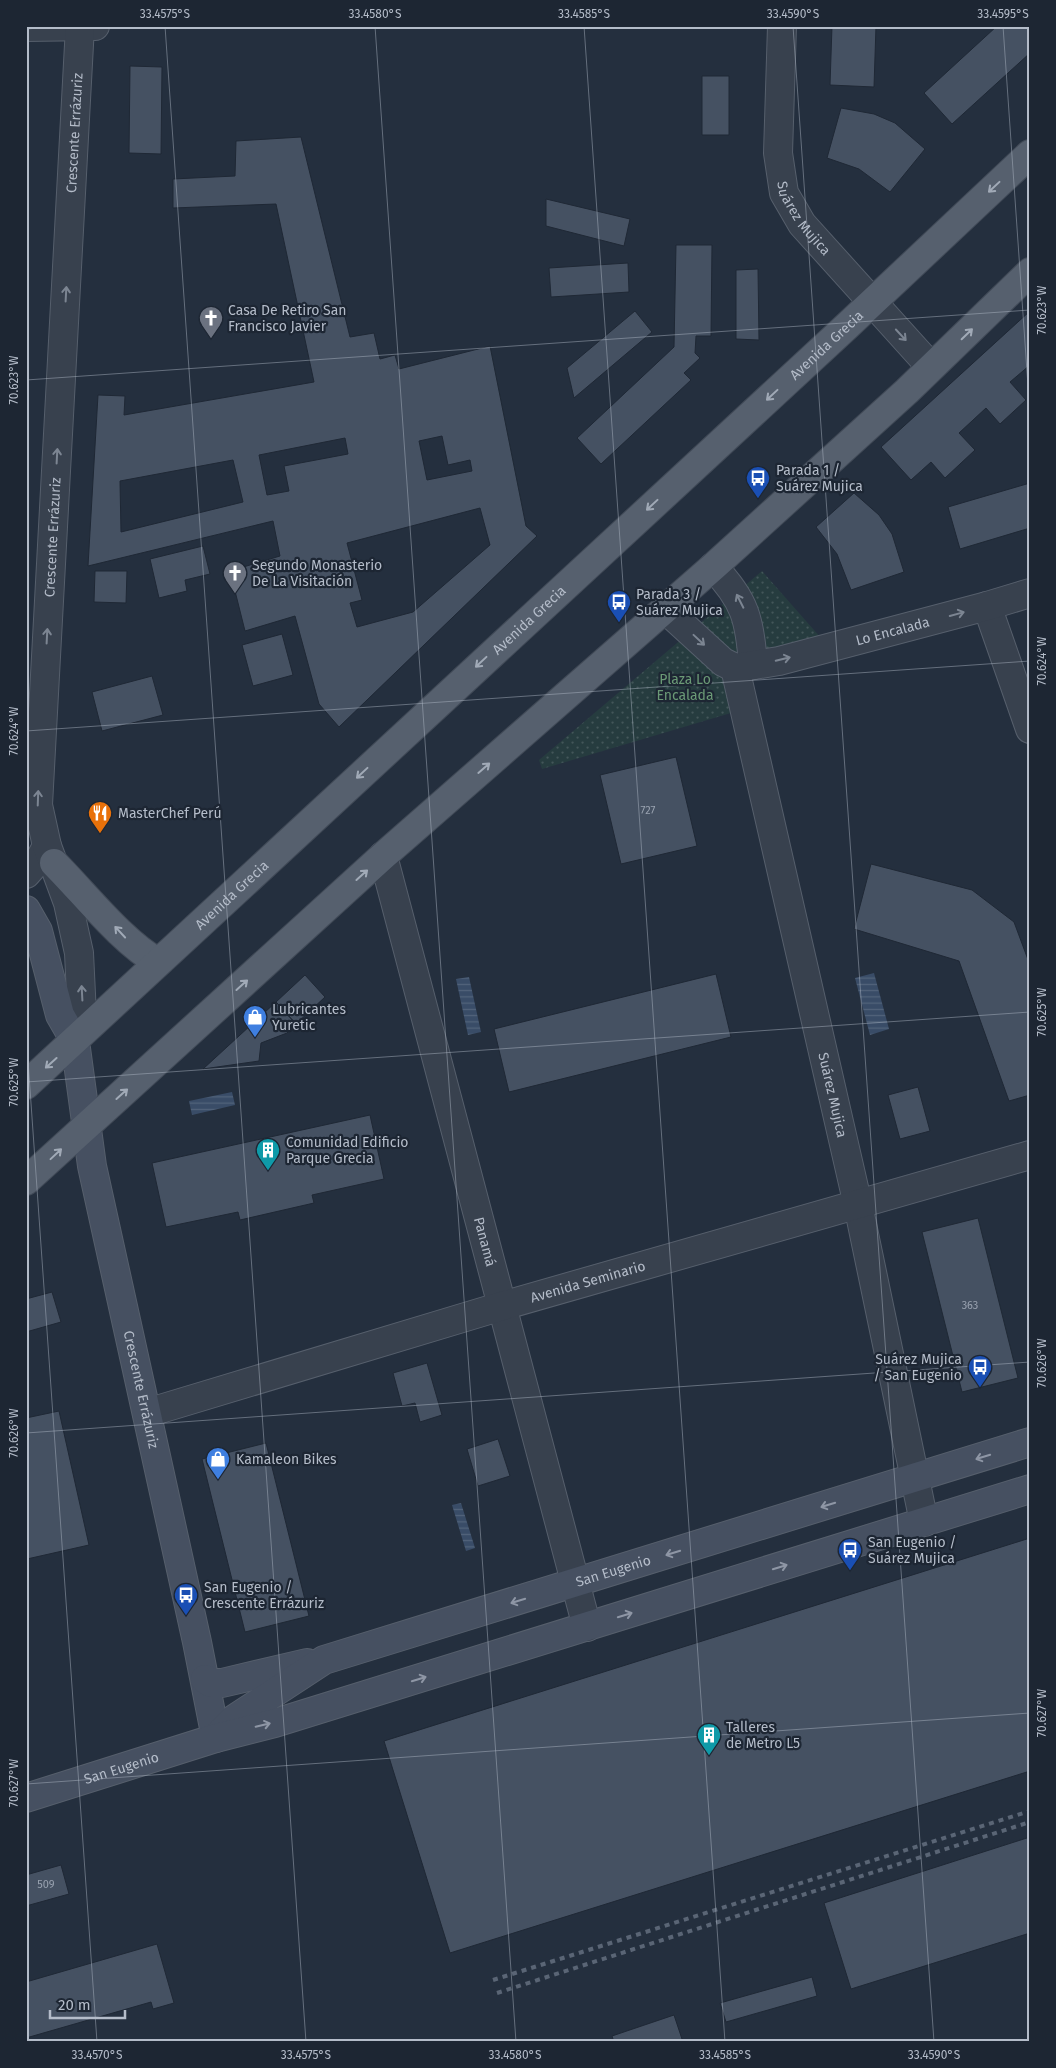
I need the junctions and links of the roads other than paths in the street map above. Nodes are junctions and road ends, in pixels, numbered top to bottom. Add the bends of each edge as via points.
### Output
1 (80, 26) edge
2 (95, 26) edge
3 (782, 26) edge
4 (26, 27) edge
5 (1030, 154) edge
6 (1030, 272) edge
7 (871, 302) junction
8 (931, 367) junction
9 (713, 567) junction
10 (1030, 592) edge
11 (987, 606) junction
12 (665, 609) junction
13 (744, 667) junction
14 (1030, 728) edge
15 (50, 855) junction
16 (383, 856) junction
17 (26, 874) edge
18 (26, 910) edge
19 (158, 962) junction
20 (76, 1041) junction
21 (26, 1085) edge
22 (86, 1127) junction
23 (1030, 1155) edge
24 (26, 1181) edge
25 (858, 1205) junction
26 (502, 1306) junction
27 (147, 1413) junction
28 (1030, 1442) edge
29 (915, 1478) junction
30 (1030, 1489) edge
31 (924, 1522) junction
32 (576, 1584) junction
33 (587, 1627) junction
34 (324, 1660) junction
35 (205, 1679) junction
36 (216, 1738) junction
37 (26, 1798) edge

1 - 2 street
1 - 4 street
15 -> 1 street, Crescente Errázuriz via 38,805
3 - 7 street, Suárez Mujica via 778,153 784,192 802,224
5 -> 7 main road, Avenida Grecia
8 -> 6 main road
7 -> 8 street, Suárez Mujica
7 -> 19 main road, Avenida Grecia
8 - 9 main road
9 - 12 main road
13 -> 9 street via 748,620 741,600
10 - 11 street, Lo Encalada
13 -> 11 street, Lo Encalada
11 - 14 street
12 -> 13 street via 723,662
16 -> 12 main road
13 - 25 street, Suárez Mujica
15 - 17 street via 41,857
19 -> 15 main road via 130,942
20 -> 15 street, Crescente Errázuriz via 82,1015 78,953 68,903
22 -> 16 main road
16 - 26 street, Panamá
18 - 20 main road, Crescente Errázuriz via 38,931 60,1015
19 - 20 main road, Avenida Grecia
20 -> 21 main road, Avenida Grecia
20 - 22 main road, Crescente Errázuriz
24 -> 22 main road
22 - 27 main road, Crescente Errázuriz
23 - 25 street, Avenida Seminario
25 - 26 street, Avenida Seminario
25 - 29 street, Suárez Mujica
26 - 27 street, Avenida Seminario
26 - 32 street, Panamá
27 - 35 main road, Crescente Errázuriz
28 -> 29 main road, San Eugenio
29 - 31 street, Suárez Mujica
29 -> 32 main road, San Eugenio
30 - 31 main road, San Eugenio
33 -> 31 main road, San Eugenio
32 - 33 street, Panamá
32 -> 34 main road, San Eugenio
36 -> 33 main road, San Eugenio via 275,1723
34 - 35 main road via 222,1682 211,1683
34 - 36 main road, San Eugenio via 234,1719
35 - 36 main road, Crescente Errázuriz
36 - 37 main road, San Eugenio

